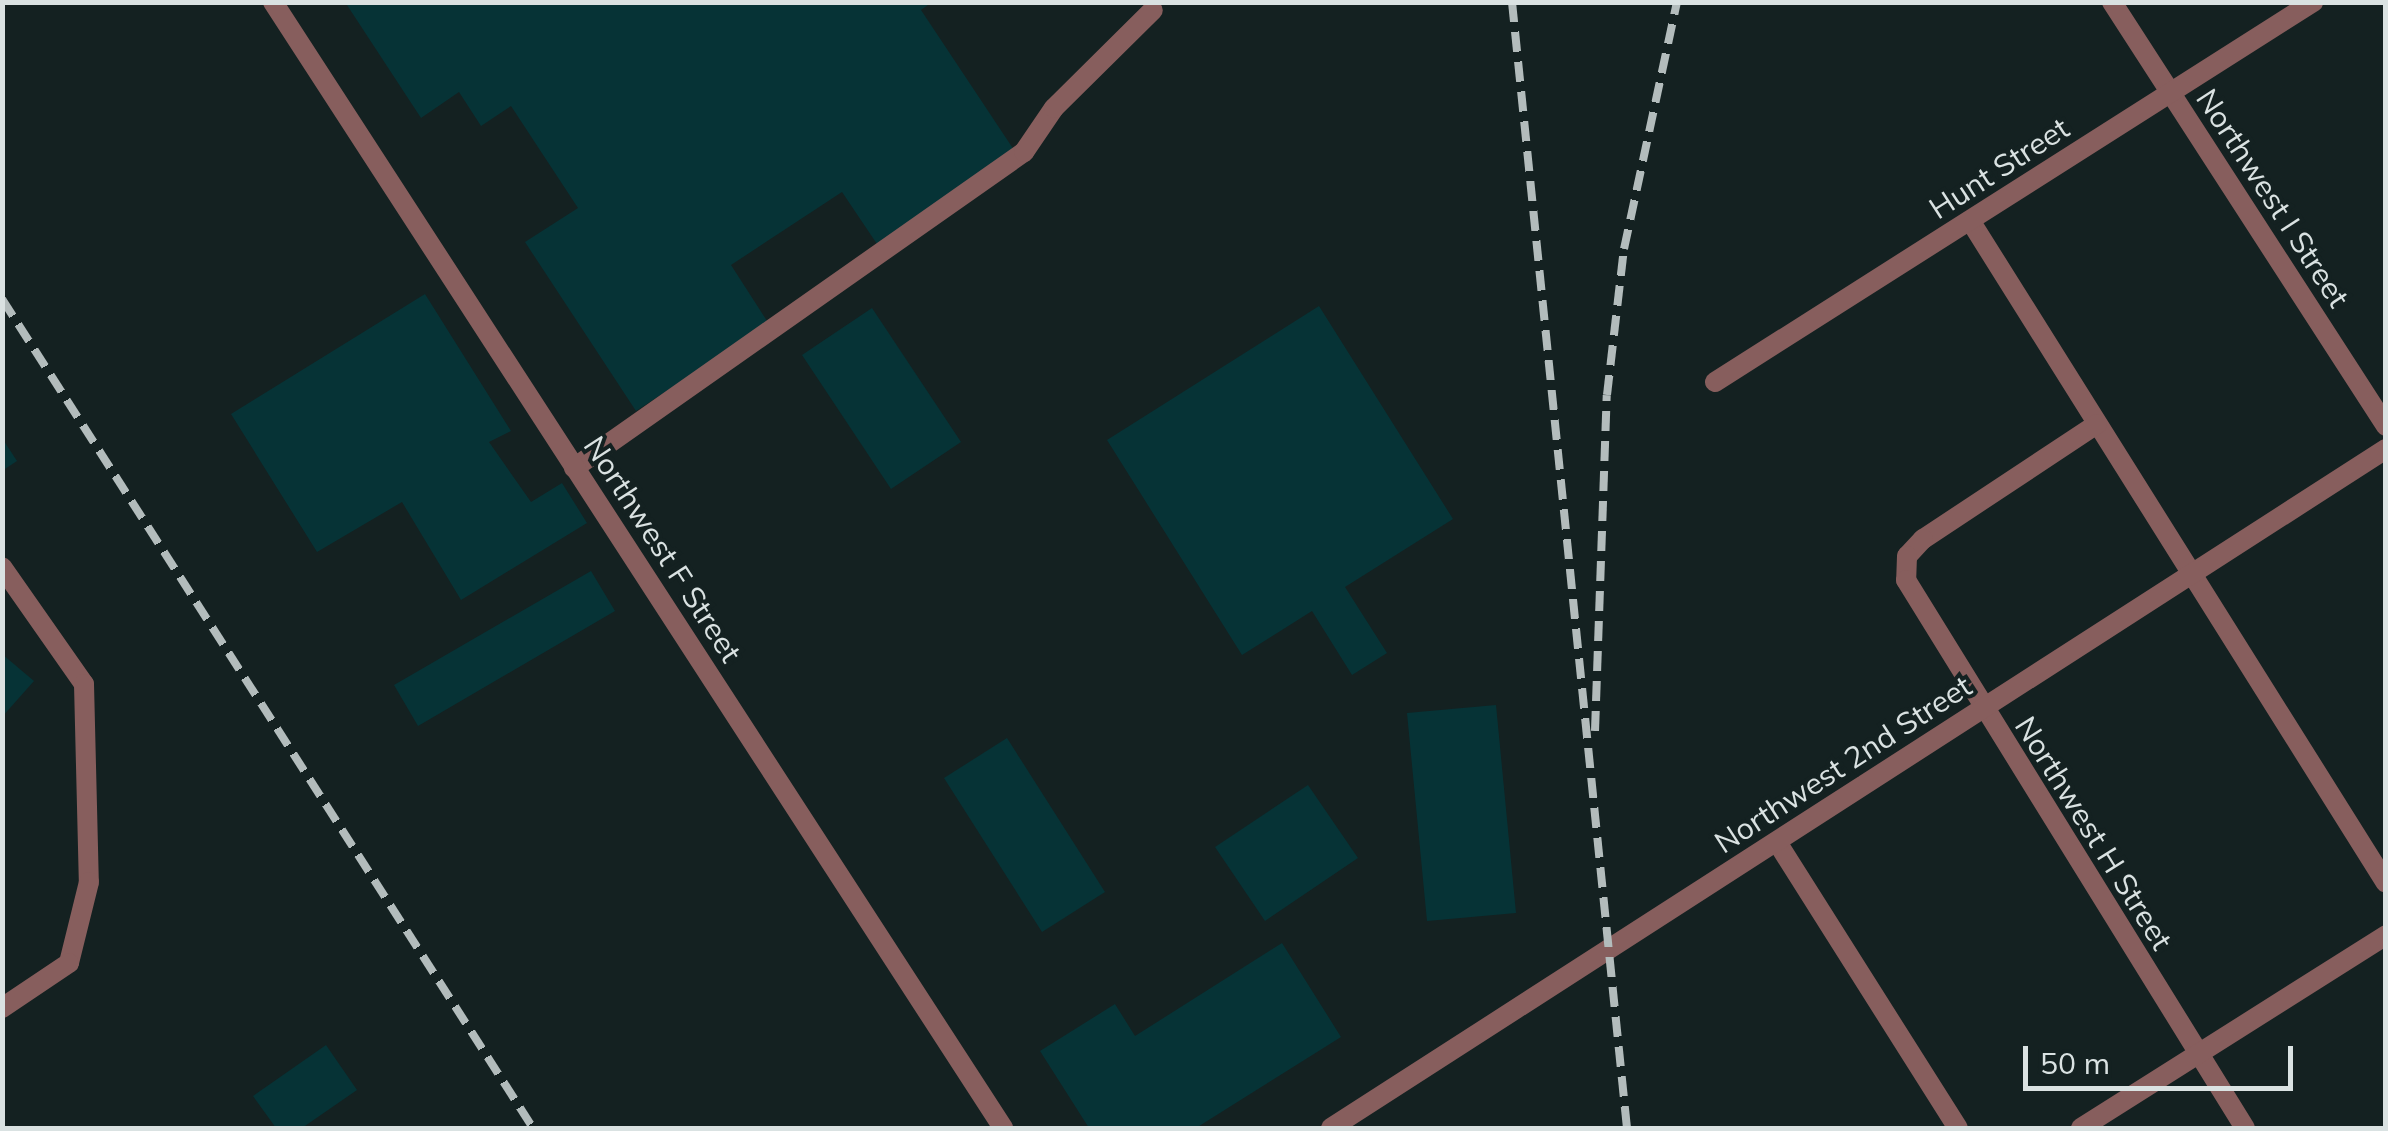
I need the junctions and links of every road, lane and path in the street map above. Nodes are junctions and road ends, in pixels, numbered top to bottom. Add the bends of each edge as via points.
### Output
1 (273, 2) edge
2 (2112, 2) edge
3 (2314, 2) edge
4 (1153, 10) dead end
5 (2170, 93) junction
6 (1970, 222) junction
7 (1716, 382) dead end
8 (2097, 424) junction
9 (2386, 426) edge
10 (2386, 448) edge
11 (574, 468) junction
12 (2, 567) edge
13 (2192, 577) junction
14 (1982, 710) junction
15 (1776, 842) junction
16 (2386, 883) edge
17 (2386, 935) edge
18 (2, 1008) edge
19 (2198, 1055) junction
20 (1003, 1128) edge
21 (1331, 1128) edge
22 (1958, 1128) edge
23 (2081, 1128) edge
24 (2245, 1128) edge

1 - 11 street, Northwest F Street
2 - 5 street, Northwest I Street
3 - 5 street, Hunt Street
4 - 11 street via 1054,108 1024,152
5 - 6 street, Hunt Street
5 - 9 street, Northwest I Street
6 - 7 street, Hunt Street
6 - 8 street
8 - 13 street
8 - 14 street, Northwest H Street via 1907,556 1911,592
10 - 13 street, Northwest 2nd Street
11 - 20 street, Northwest F Street
12 - 18 street via 84,684 89,882 70,963
13 - 14 street, Northwest 2nd Street
13 - 16 street
14 - 15 street, Northwest 2nd Street
14 - 19 street, Northwest H Street
15 - 21 street, Northwest 2nd Street
15 - 22 street
17 - 19 street
19 - 23 street
19 - 24 street, Northwest H Street

